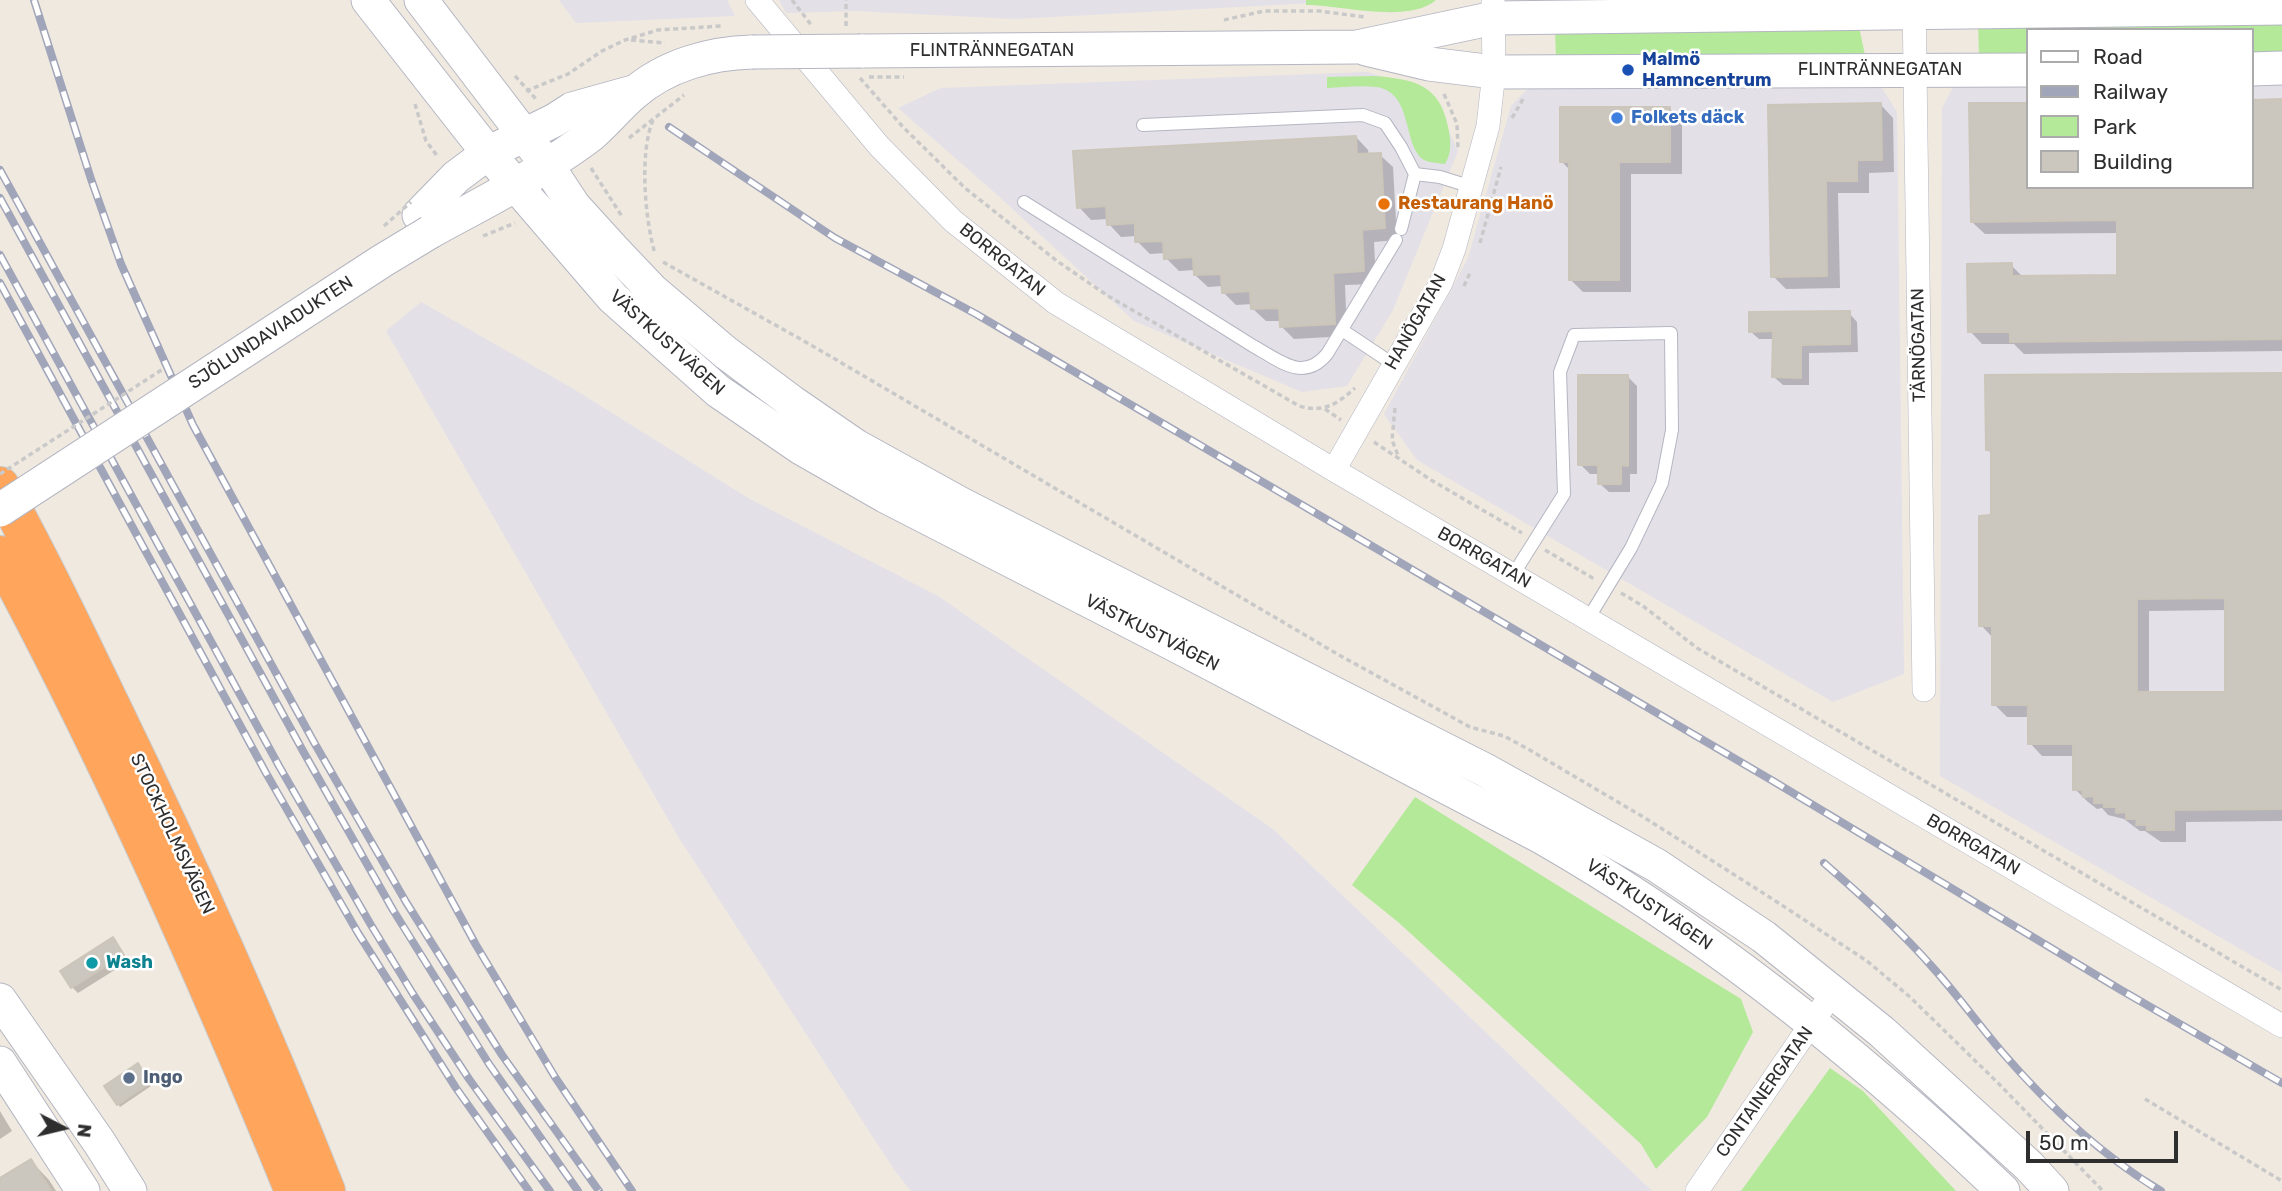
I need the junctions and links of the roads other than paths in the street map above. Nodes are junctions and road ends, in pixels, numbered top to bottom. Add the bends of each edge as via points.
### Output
1 (368, 0) edge
2 (421, 0) edge
3 (757, 0) edge
4 (1914, 6) edge
5 (2282, 8) edge
6 (1493, 9) edge
7 (1362, 32) junction
8 (2282, 68) edge
9 (1915, 69) junction
10 (2254, 69) edge
11 (2026, 70) edge
12 (1494, 72) junction
13 (645, 105) junction
14 (1143, 125) dead end
15 (523, 134) junction
16 (488, 153) junction
17 (547, 165) junction
18 (1415, 174) junction
19 (1463, 184) junction
20 (516, 186) junction
21 (1024, 202) dead end
22 (425, 224) junction
23 (1342, 330) junction
24 (1386, 359) junction
25 (1334, 470) junction
26 (0, 489) edge
27 (0, 510) edge
28 (0, 555) edge
29 (1513, 575) junction
30 (1588, 619) junction
31 (1924, 690) dead end
32 (1833, 992) junction
33 (0, 1000) edge
34 (1814, 1022) junction
35 (2282, 1026) edge
36 (0, 1063) edge
37 (83, 1191) edge
38 (130, 1191) edge
39 (295, 1191) edge
40 (326, 1191) edge
41 (1697, 1191) edge
42 (2003, 1191) edge
43 (2052, 1191) edge

1 - 16 main road, VÄSTKUSTVÄGEN
2 - 15 main road, VÄSTKUSTVÄGEN
3 - 25 street, BORRGATAN via 879,146 953,221 1056,303
4 - 5 main road, FLINTRÄNNEGATAN
4 - 6 main road, FLINTRÄNNEGATAN
4 - 9 street, TÄRNÖGATAN
6 - 7 main road, FLINTRÄNNEGATAN
6 - 12 street, HANÖGATAN
7 - 12 main road, FLINTRÄNNEGATAN via 1429,65
7 - 13 main road, FLINTRÄNNEGATAN, bridge via 752,52 704,57 670,71
8 - 10 main road
9 - 11 main road, FLINTRÄNNEGATAN
9 - 12 main road, FLINTRÄNNEGATAN
9 - 31 street, TÄRNÖGATAN
12 - 19 street, HANÖGATAN via 1488,126
13 - 15 main road, FLINTRÄNNEGATAN via 572,109
13 - 17 main road, FLINTRÄNNEGATAN
14 - 18 lane via 1363,115 1385,123
15 - 16 main road, SJÖLUNDAVIADUKTEN
15 - 17 main road, VÄSTKUSTVÄGEN
16 - 20 main road, VÄSTKUSTVÄGEN
16 - 22 main road, SJÖLUNDAVIADUKTEN via 456,177
17 - 20 main road, SJÖLUNDAVIADUKTEN
17 - 32 main road, VÄSTKUSTVÄGEN via 574,206 652,290 725,352 856,446 1485,770 1656,865 1763,937
18 - 19 lane
18 - 23 lane via 1399,234
19 - 24 street, HANÖGATAN via 1454,249 1441,284
20 - 22 main road, SJÖLUNDAVIADUKTEN
20 - 34 main road, VÄSTKUSTVÄGEN via 614,298 719,391 801,448 1544,838 1677,922
21 - 23 lane via 1287,365 1317,366
22 - 26 main road, SJÖLUNDAVIADUKTEN via 375,249
22 - 27 main road, SJÖLUNDAVIADUKTEN, bridge via 346,284
23 - 24 lane
24 - 25 street, HANÖGATAN
25 - 29 street, BORRGATAN
26 - 40 highway, STOCKHOLMSVÄGEN via 57,594 160,809
28 - 39 highway, STOCKHOLMSVÄGEN via 135,823
29 - 30 street, BORRGATAN
29 - 30 lane via 1564,494 1560,372 1574,335 1671,333 1672,430 1662,483 1631,548
30 - 35 street, BORRGATAN
32 - 34 street, CONTAINERGATAN
32 - 43 main road, VÄSTKUSTVÄGEN via 1953,1095
33 - 38 main road
34 - 41 street, CONTAINERGATAN
34 - 42 main road, VÄSTKUSTVÄGEN
36 - 37 main road

